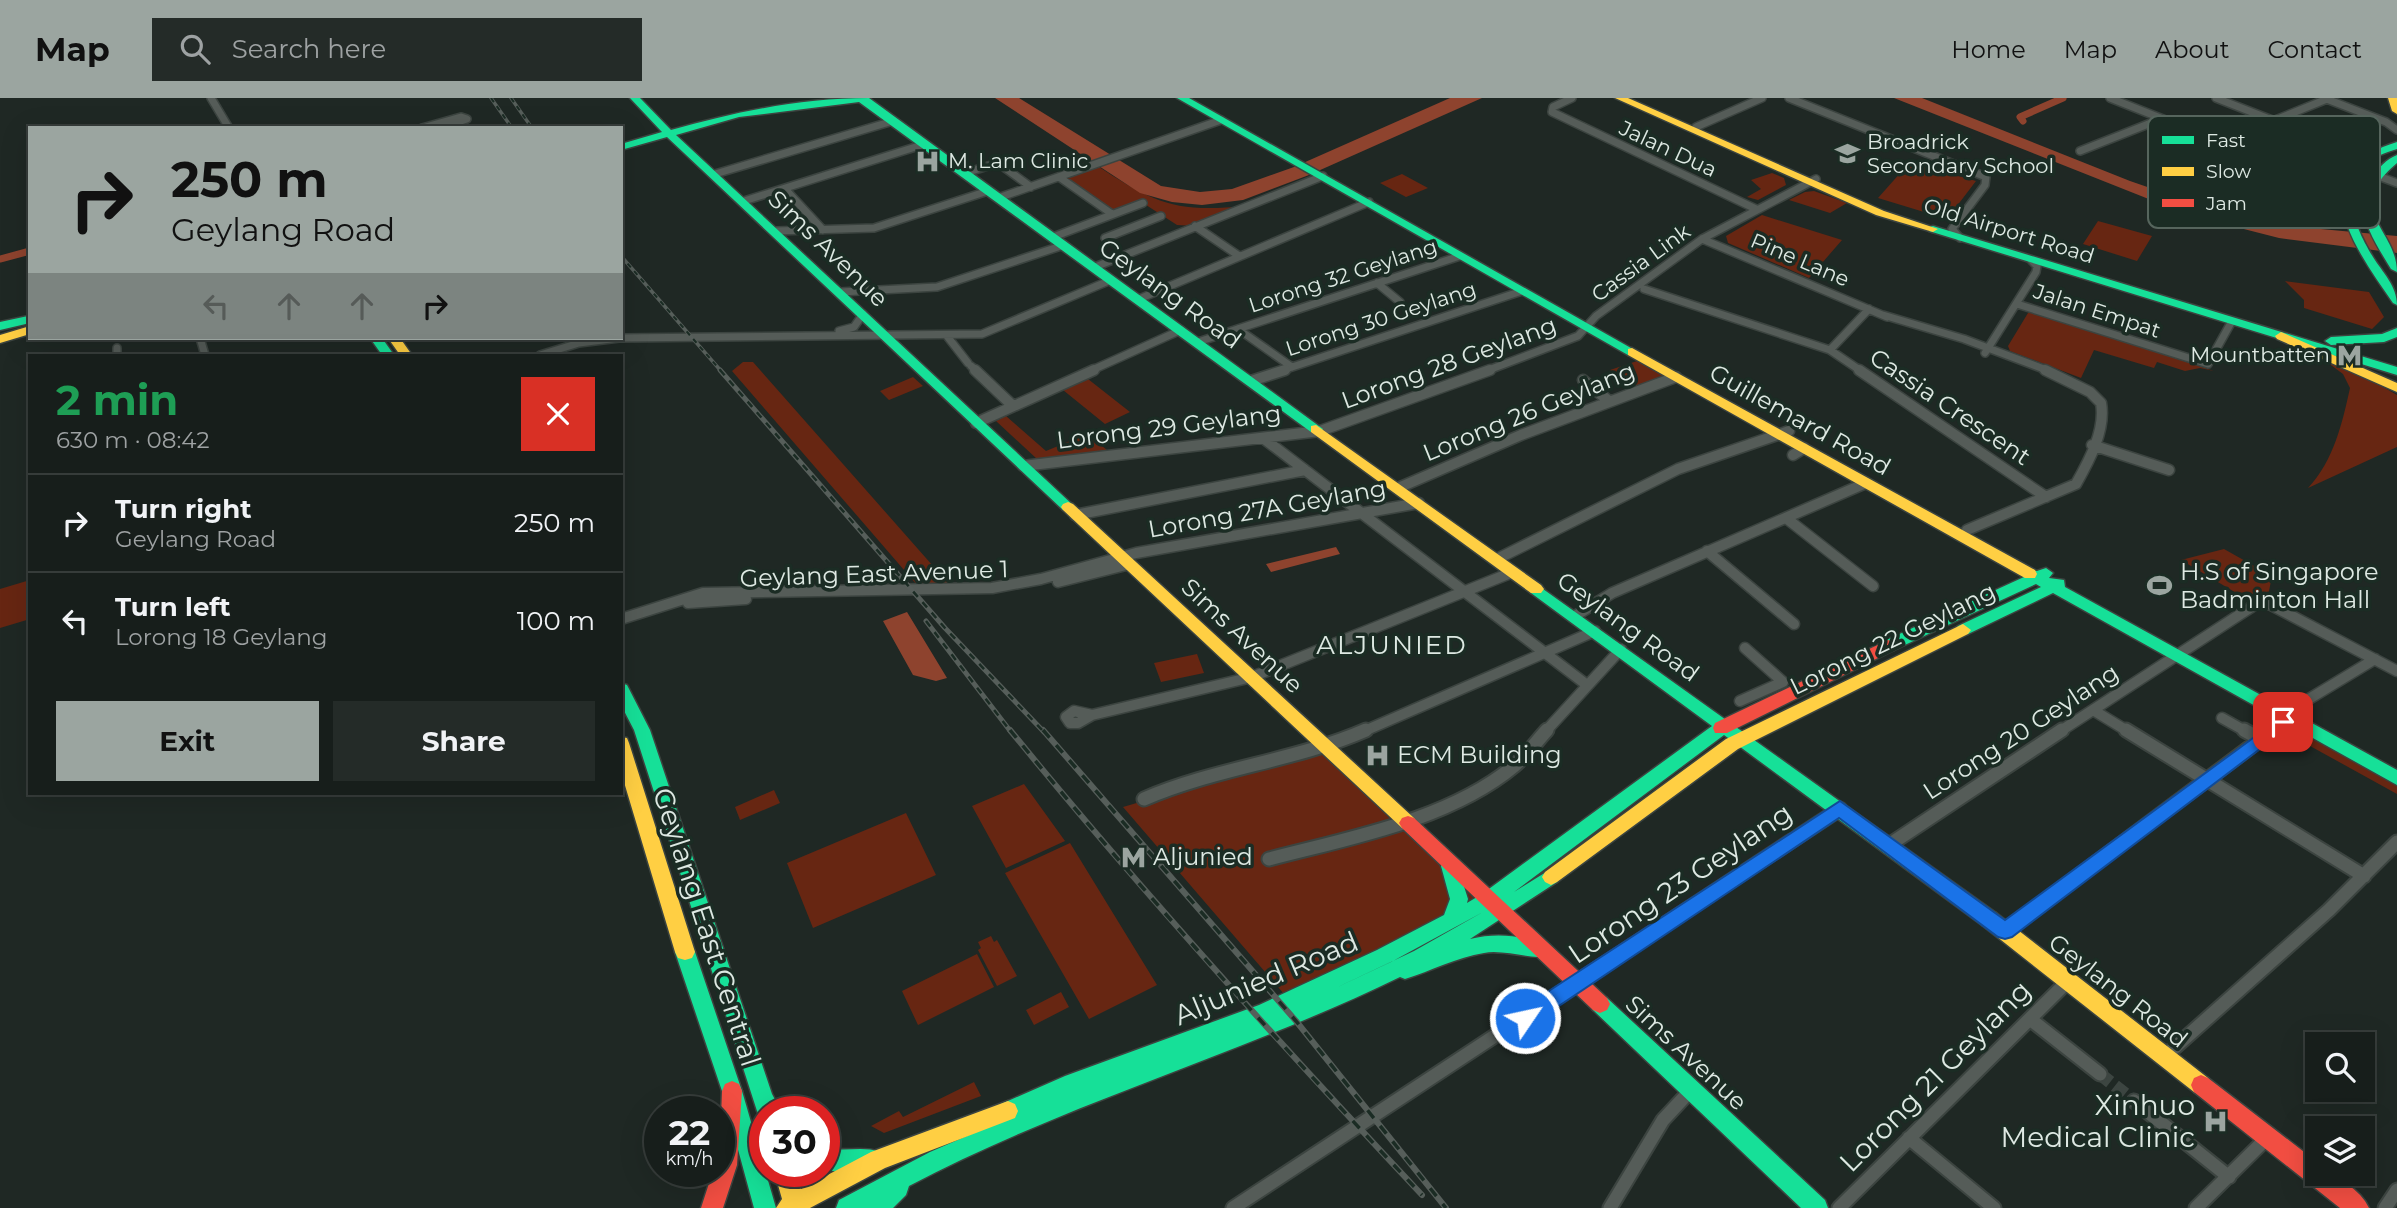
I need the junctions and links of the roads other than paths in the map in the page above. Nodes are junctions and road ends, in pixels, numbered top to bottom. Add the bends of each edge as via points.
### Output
1 (211, 98) edge
2 (635, 98) edge
3 (810, 98) edge
4 (862, 98) edge
5 (1182, 98) edge
6 (1194, 98) edge
7 (1572, 98) edge
8 (1620, 98) edge
9 (1630, 98) edge
10 (1762, 98) edge
11 (1789, 98) edge
12 (2110, 98) edge
13 (2216, 98) edge
14 (2393, 98) edge
15 (2325, 99) edge
16 (2397, 111) edge
17 (649, 113) junction
18 (2154, 116) edge
19 (2262, 116) edge
20 (2282, 116) edge
21 (2372, 116) edge
22 (1221, 120) junction
23 (2380, 120) edge
24 (893, 121) junction
25 (2148, 124) edge
26 (228, 126) edge
27 (429, 126) edge
28 (446, 126) edge
29 (1696, 127) junction
30 (665, 130) junction
31 (2397, 130) edge
32 (623, 138) edge
33 (623, 139) edge
34 (640, 141) junction
35 (925, 144) junction
36 (2397, 145) edge
37 (623, 146) edge
38 (686, 147) junction
39 (2080, 151) dead end
40 (2380, 153) edge
41 (2397, 158) edge
42 (1302, 161) junction
43 (2380, 169) edge
44 (965, 173) junction
45 (715, 174) junction
46 (1325, 175) junction
47 (1059, 177) junction
48 (2380, 177) edge
49 (1813, 181) junction
50 (2397, 183) edge
51 (1031, 187) junction
52 (785, 189) junction
53 (993, 194) junction
54 (744, 201) junction
55 (1369, 202) junction
56 (1143, 203) dead end
57 (1756, 209) junction
58 (1112, 214) junction
59 (1161, 216) dead end
60 (1195, 226) junction
61 (2354, 228) edge
62 (2374, 228) edge
63 (823, 230) junction
64 (776, 231) junction
65 (1956, 234) junction
66 (1105, 238) dead end
67 (1705, 240) junction
68 (1058, 241) junction
69 (1240, 256) junction
70 (1460, 256) junction
71 (2031, 260) junction
72 (2052, 266) junction
73 (1094, 267) junction
74 (2397, 269) edge
75 (1111, 280) junction
76 (1377, 283) junction
77 (1644, 289) junction
78 (1522, 291) junction
79 (840, 292) junction
80 (1139, 299) junction
81 (2397, 301) edge
82 (1400, 302) dead end
83 (2020, 305) junction
84 (1869, 309) junction
85 (863, 314) junction
86 (1591, 325) junction
87 (2230, 325) junction
88 (1238, 329) junction
89 (1181, 330) junction
90 (2397, 332) edge
91 (623, 336) edge
92 (623, 336) edge
93 (886, 336) junction
94 (947, 336) junction
95 (2281, 336) junction
96 (574, 340) edge
97 (597, 340) edge
98 (2331, 341) junction
99 (1198, 342) junction
100 (1830, 350) junction
101 (1989, 352) junction
102 (535, 354) edge
103 (543, 354) edge
104 (2350, 356) junction
105 (2397, 361) edge
106 (1292, 367) junction
107 (2397, 371) edge
108 (1676, 377) junction
109 (1251, 381) junction
110 (1585, 382) dead end
111 (2397, 388) edge
112 (1606, 399) junction
113 (1013, 406) junction
114 (976, 423) junction
115 (1320, 431) junction
116 (1784, 433) junction
117 (1263, 438) junction
118 (2092, 445) junction
119 (1023, 466) junction
120 (1305, 470) junction
121 (2169, 470) dead end
122 (1866, 484) junction
123 (1398, 488) junction
124 (2046, 497) junction
125 (1419, 503) junction
126 (1075, 514) junction
127 (1362, 514) junction
128 (1786, 518) junction
129 (1967, 530) junction
130 (1707, 551) junction
131 (1497, 559) junction
132 (1126, 560) junction
133 (1513, 572) junction
134 (2049, 580) junction
135 (1873, 586) dead end
136 (1464, 592) junction
137 (1574, 616) junction
138 (623, 618) edge
139 (1794, 624) dead end
140 (623, 625) edge
141 (1595, 631) junction
142 (1745, 648) dead end
143 (1621, 649) junction
144 (2180, 651) junction
145 (1545, 653) junction
146 (2375, 659) junction
147 (2397, 671) edge
148 (1252, 677) junction
149 (1587, 685) junction
150 (623, 693) edge
151 (1740, 701) dead end
152 (2093, 710) junction
153 (2291, 713) junction
154 (1092, 715) dead end
155 (2222, 718) dead end
156 (1726, 726) junction
157 (1743, 738) junction
158 (2260, 739) junction
159 (1327, 747) junction
160 (623, 750) edge
161 (2397, 765) edge
162 (2397, 778) edge
163 (2207, 779) junction
164 (1144, 799) dead end
165 (1840, 809) junction
166 (1408, 822) junction
167 (2397, 842) edge
168 (1889, 845) junction
169 (1269, 859) dead end
170 (1448, 860) junction
171 (2364, 876) junction
172 (1489, 900) junction
173 (1503, 912) junction
174 (1451, 920) junction
175 (2005, 931) junction
176 (1554, 959) junction
177 (1388, 973) junction
178 (2067, 981) junction
179 (1578, 982) junction
180 (2030, 1019) junction
181 (2164, 1057) junction
182 (2100, 1074) tunnel mouth
183 (1691, 1090) junction
184 (732, 1091) junction
185 (764, 1096) edge
186 (2134, 1101) tunnel mouth
187 (2269, 1137) junction
188 (1909, 1138) junction
189 (879, 1160) junction
190 (840, 1162) edge
191 (913, 1173) junction
192 (2229, 1177) junction
193 (789, 1187) edge
194 (2397, 1190) edge
195 (793, 1207) edge
196 (712, 1208) edge
197 (765, 1208) edge
198 (846, 1208) edge
199 (878, 1208) edge
200 (1233, 1208) edge
201 (1610, 1208) edge
202 (1817, 1208) edge
203 (1839, 1208) edge
204 (1994, 1208) edge
205 (2196, 1208) edge
206 (2358, 1208) edge
207 (2385, 1208) edge

1 - 26 street
2 - 17 main road, Sims Avenue
3 - 30 main road via 732,109
4 - 24 main road, Geylang Road
4 - 30 main road via 749,112
5 - 22 main road, Guillemard Road
6 - 42 main road, Guillemard Road
7 - 57 street, Jalan Dua via 1553,107 1552,112
8 - 49 main road, Old Airport Road
9 - 29 main road, Old Airport Road
10 - 29 street
11 - 65 street via 1986,177
12 - 18 street
13 - 19 street
14 - 16 main road
15 - 20 street
15 - 21 street
17 - 30 main road, Sims Avenue
17 - 32 main road
22 - 42 main road, Guillemard Road
22 - 47 street
23 - 31 street
24 - 35 main road, Geylang Road
24 - 45 street
25 - 39 street
27 - 28 street via 467,119
29 - 49 main road, Old Airport Road
30 - 33 main road
30 - 34 main road
30 - 38 main road, Sims Avenue
34 - 37 main road
34 - 38 main road
35 - 44 main road, Geylang Road
35 - 52 street
36 - 40 main road
38 - 45 main road, Sims Avenue
41 - 43 main road
42 - 46 main road, Guillemard Road
44 - 51 street via 998,163
44 - 53 main road, Geylang Road
45 - 54 main road, Sims Avenue
46 - 55 main road, Guillemard Road
46 - 60 street
46 - 86 main road, Guillemard Road
47 - 51 street
47 - 58 street
48 - 50 street
49 - 57 street, Cassia Link
49 - 65 main road, Old Airport Road via 1861,206
51 - 53 street
52 - 54 street
52 - 63 street
53 - 63 street via 886,225
53 - 68 main road, Geylang Road
54 - 64 main road, Sims Avenue
55 - 69 street
55 - 70 main road, Guillemard Road
56 - 58 street
57 - 67 street, Cassia Link
58 - 68 street
59 - 66 street
60 - 69 street
60 - 73 street
61 - 81 main road
62 - 74 main road
63 - 64 street
64 - 79 main road, Sims Avenue
65 - 71 main road, Old Airport Road
65 - 98 main road, Old Airport Road
67 - 77 street, Cassia Link
67 - 84 street, Pine Lane
67 - 86 street, Cassia Link
68 - 73 main road, Geylang Road
68 - 79 street via 937,287
69 - 80 street
70 - 76 street, Lorong 32 Geylang
70 - 78 main road, Guillemard Road
71 - 72 main road, Old Airport Road
71 - 83 street via 2036,272
72 - 83 street
72 - 87 main road, Old Airport Road
73 - 75 main road, Geylang Road
75 - 80 main road, Geylang Road
75 - 94 street via 987,333
76 - 82 street
76 - 88 street, Lorong 32 Geylang
77 - 86 street, Cassia Link
77 - 100 street, Cassia Crescent
78 - 86 main road, Guillemard Road
78 - 106 street, Lorong 30 Geylang
79 - 85 main road, Sims Avenue
80 - 89 main road, Geylang Road
83 - 87 street, Jalan Empat via 2208,364
83 - 101 street
84 - 100 street, Cassia Crescent
84 - 101 street, Pine Lane
85 - 91 street via 846,331
85 - 93 main road, Sims Avenue
86 - 108 main road, Guillemard Road
86 - 115 street, Lorong 28 Geylang via 1572,339
86 - 116 main road, Guillemard Road
87 - 95 main road, Old Airport Road
88 - 99 street, Lorong 32 Geylang
88 - 106 street
89 - 99 main road, Geylang Road
89 - 113 street
90 - 98 main road via 2384,338
92 - 93 street
93 - 94 street
93 - 114 main road, Sims Avenue
94 - 113 street via 969,365
95 - 104 main road, Old Airport Road
95 - 111 main road
96 - 102 street
97 - 103 street
98 - 105 main road, Old Airport Road
99 - 109 main road, Geylang Road
100 - 124 street, Cassia Crescent
101 - 118 street, Pine Lane via 2085,387 2104,412
104 - 107 main road, Old Airport Road
104 - 111 main road
106 - 109 street, Lorong 30 Geylang
108 - 112 street, Lorong 26 Geylang
108 - 116 main road, Guillemard Road
109 - 115 main road, Geylang Road
110 - 112 street
112 - 123 street, Lorong 26 Geylang
113 - 114 street
114 - 119 main road, Sims Avenue
115 - 117 street, Lorong 29 Geylang
115 - 123 main road, Geylang Road
116 - 122 main road, Guillemard Road via 1798,452
116 - 129 main road, Guillemard Road
116 - 131 street via 1678,468
117 - 119 street, Lorong 29 Geylang
117 - 120 street
118 - 121 street
118 - 124 street, Pine Lane via 2076,484
119 - 126 main road, Sims Avenue
120 - 126 street
120 - 127 street
122 - 128 street
122 - 134 main road, Guillemard Road
123 - 125 main road, Geylang Road
124 - 129 street, Pine Lane
125 - 127 street, Lorong 27A Geylang
125 - 131 main road, Geylang Road
126 - 132 main road, Sims Avenue
127 - 132 street, Lorong 27A Geylang
127 - 136 street
128 - 130 street
128 - 135 street
129 - 134 main road, Guillemard Road
130 - 137 street via 1612,593
130 - 139 street
131 - 133 main road, Geylang Road
132 - 138 street, Geylang East Avenue 1 via 992,588 703,593
132 - 140 street, Geylang East Avenue 1 via 991,595 698,601
132 - 148 main road, Sims Avenue
133 - 136 street
133 - 137 main road, Geylang Road
134 - 144 main road, Guillemard Road
134 - 156 main road, Lorong 22 Geylang via 1792,691
134 - 157 main road, Lorong 22 Geylang
136 - 145 street
136 - 148 street
137 - 141 main road, Geylang Road
141 - 143 main road, Geylang Road
141 - 145 street
142 - 151 street via 1783,682
143 - 149 street
143 - 156 main road, Geylang Road
144 - 146 street, Lorong 20 Geylang via 2259,602
144 - 152 street, Lorong 20 Geylang
144 - 153 main road, Guillemard Road
145 - 149 street
145 - 159 street
146 - 147 street
146 - 153 street
148 - 154 street
148 - 159 main road, Sims Avenue
149 - 166 street via 1515,765 1468,796
150 - 185 main road, Geylang East Central via 642,730
152 - 163 street
152 - 168 street, Lorong 20 Geylang
153 - 158 street
153 - 161 main road, Guillemard Road
153 - 162 main road, Guillemard Road
155 - 158 street
156 - 157 main road, Geylang Road
156 - 172 main road, Aljunied Road
157 - 165 main road, Geylang Road
157 - 173 main road, Aljunied Road
158 - 163 street
159 - 164 street via 1176,785
159 - 166 main road, Sims Avenue
160 - 184 main road, Geylang East Central
163 - 171 street
163 - 175 street
165 - 168 main road, Geylang Road
165 - 179 street, Lorong 23 Geylang
166 - 169 street
166 - 170 main road, Sims Avenue
167 - 171 street
168 - 175 main road, Geylang Road
170 - 172 main road, Sims Avenue
170 - 174 main road via 1459,899
171 - 181 street
172 - 173 main road, Sims Avenue
172 - 174 main road, Aljunied Road
173 - 176 main road, Sims Avenue
173 - 177 main road, Aljunied Road
174 - 189 main road, Aljunied Road via 1265,1012
175 - 178 main road, Geylang Road
176 - 177 main road via 1522,942 1499,938 1430,966
176 - 179 main road, Sims Avenue
177 - 191 main road, Aljunied Road via 1279,1023 993,1134
178 - 180 street, Lorong 21 Geylang
178 - 181 main road, Geylang Road
179 - 183 main road, Sims Avenue
179 - 200 street, Lorong 23 Geylang
180 - 182 street
180 - 188 street, Lorong 21 Geylang
181 - 187 main road, Geylang Road
183 - 201 street via 1663,1121
183 - 202 main road, Sims Avenue
184 - 196 main road via 729,1150
184 - 197 main road, Geylang East Central
186 - 192 street
187 - 192 street
187 - 206 main road, Geylang Road
188 - 203 street, Lorong 21 Geylang
188 - 204 street
189 - 190 main road
189 - 195 main road, Aljunied Road
191 - 198 main road, Aljunied Road
191 - 199 main road
192 - 205 street
193 - 195 main road
194 - 207 street

